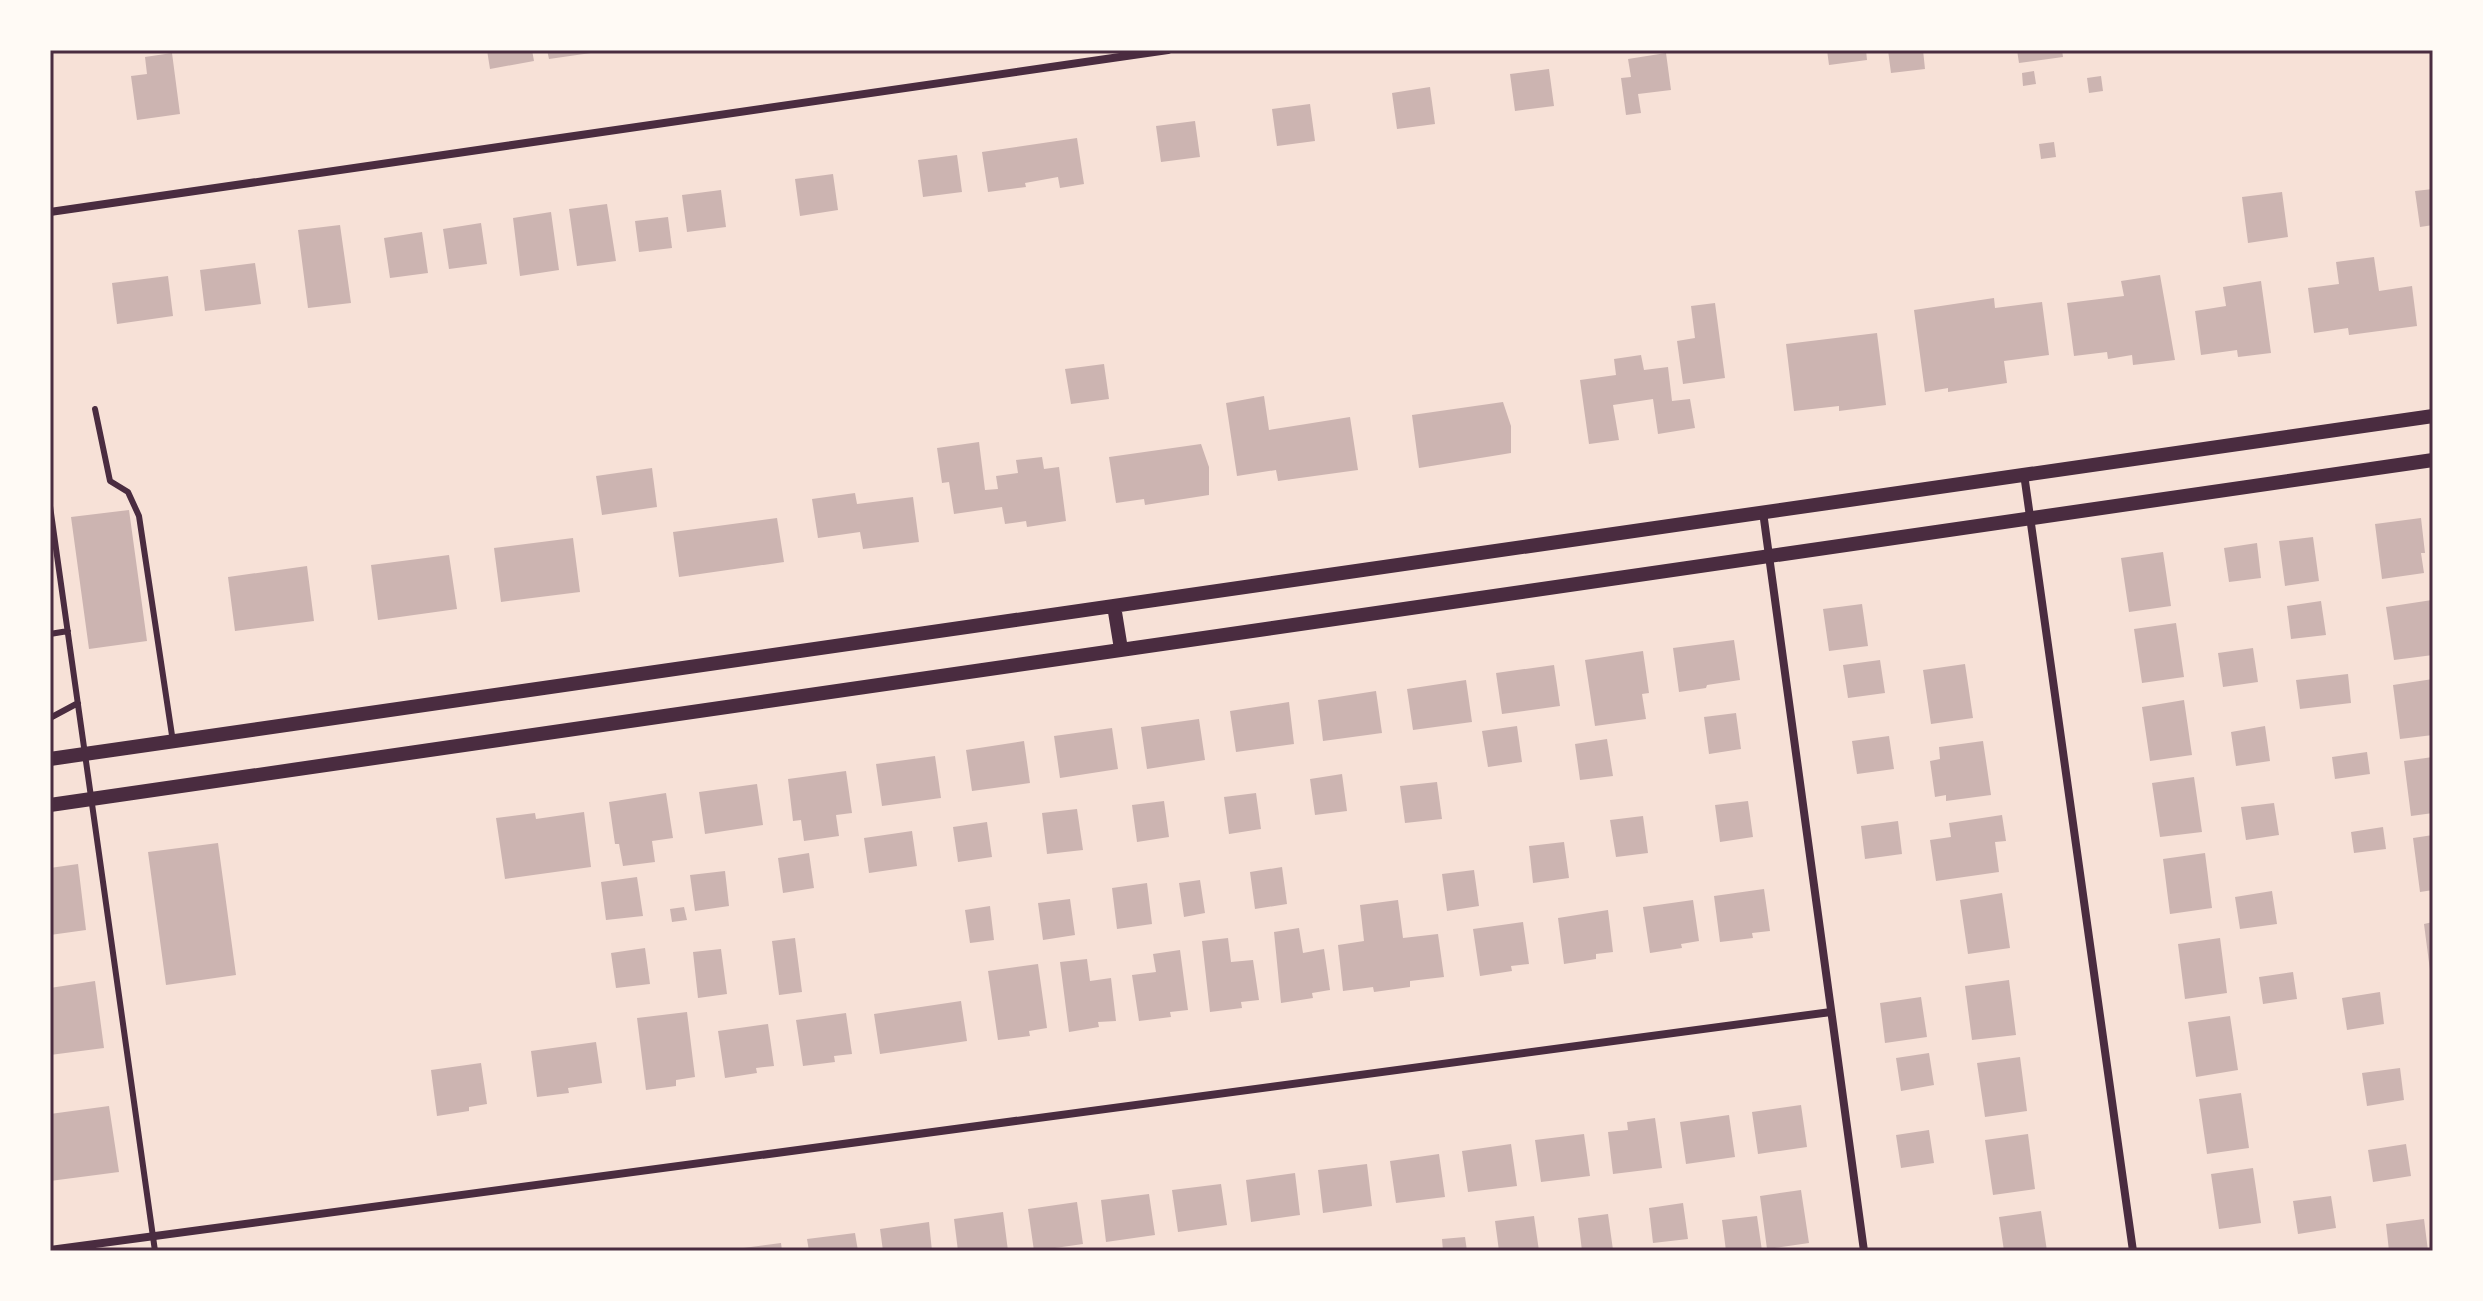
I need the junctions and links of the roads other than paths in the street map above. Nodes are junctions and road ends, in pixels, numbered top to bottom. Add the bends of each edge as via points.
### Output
1 (1168, 50) edge
2 (50, 212) edge
3 (95, 409) dead end
4 (2433, 416) edge
5 (2433, 460) edge
6 (2024, 474) junction
7 (50, 506) edge
8 (1763, 512) junction
9 (2030, 518) junction
10 (1769, 557) junction
11 (1114, 606) junction
12 (68, 631) junction
13 (50, 634) edge
14 (1121, 649) junction
15 (78, 703) junction
16 (50, 718) edge
17 (173, 742) junction
18 (85, 754) junction
19 (50, 759) edge
20 (90, 799) junction
21 (50, 805) edge
22 (1831, 1012) junction
23 (153, 1236) junction
24 (50, 1250) edge
25 (155, 1251) edge
26 (1864, 1251) edge
27 (2133, 1251) edge

1 - 2 street
3 - 17 lane via 110,481 128,492 139,516
4 - 6 street
5 - 9 street
6 - 8 street
6 - 9 street
7 - 12 lane
8 - 10 street
8 - 11 street
9 - 10 street
9 - 27 street
10 - 14 street
10 - 22 street
11 - 14 street
11 - 17 street
12 - 13 lane
12 - 15 lane
14 - 20 street
15 - 16 lane
15 - 18 lane
17 - 18 street
18 - 19 street
18 - 20 lane
20 - 21 street
20 - 23 lane
22 - 23 street
22 - 26 street
23 - 24 street
23 - 25 lane

